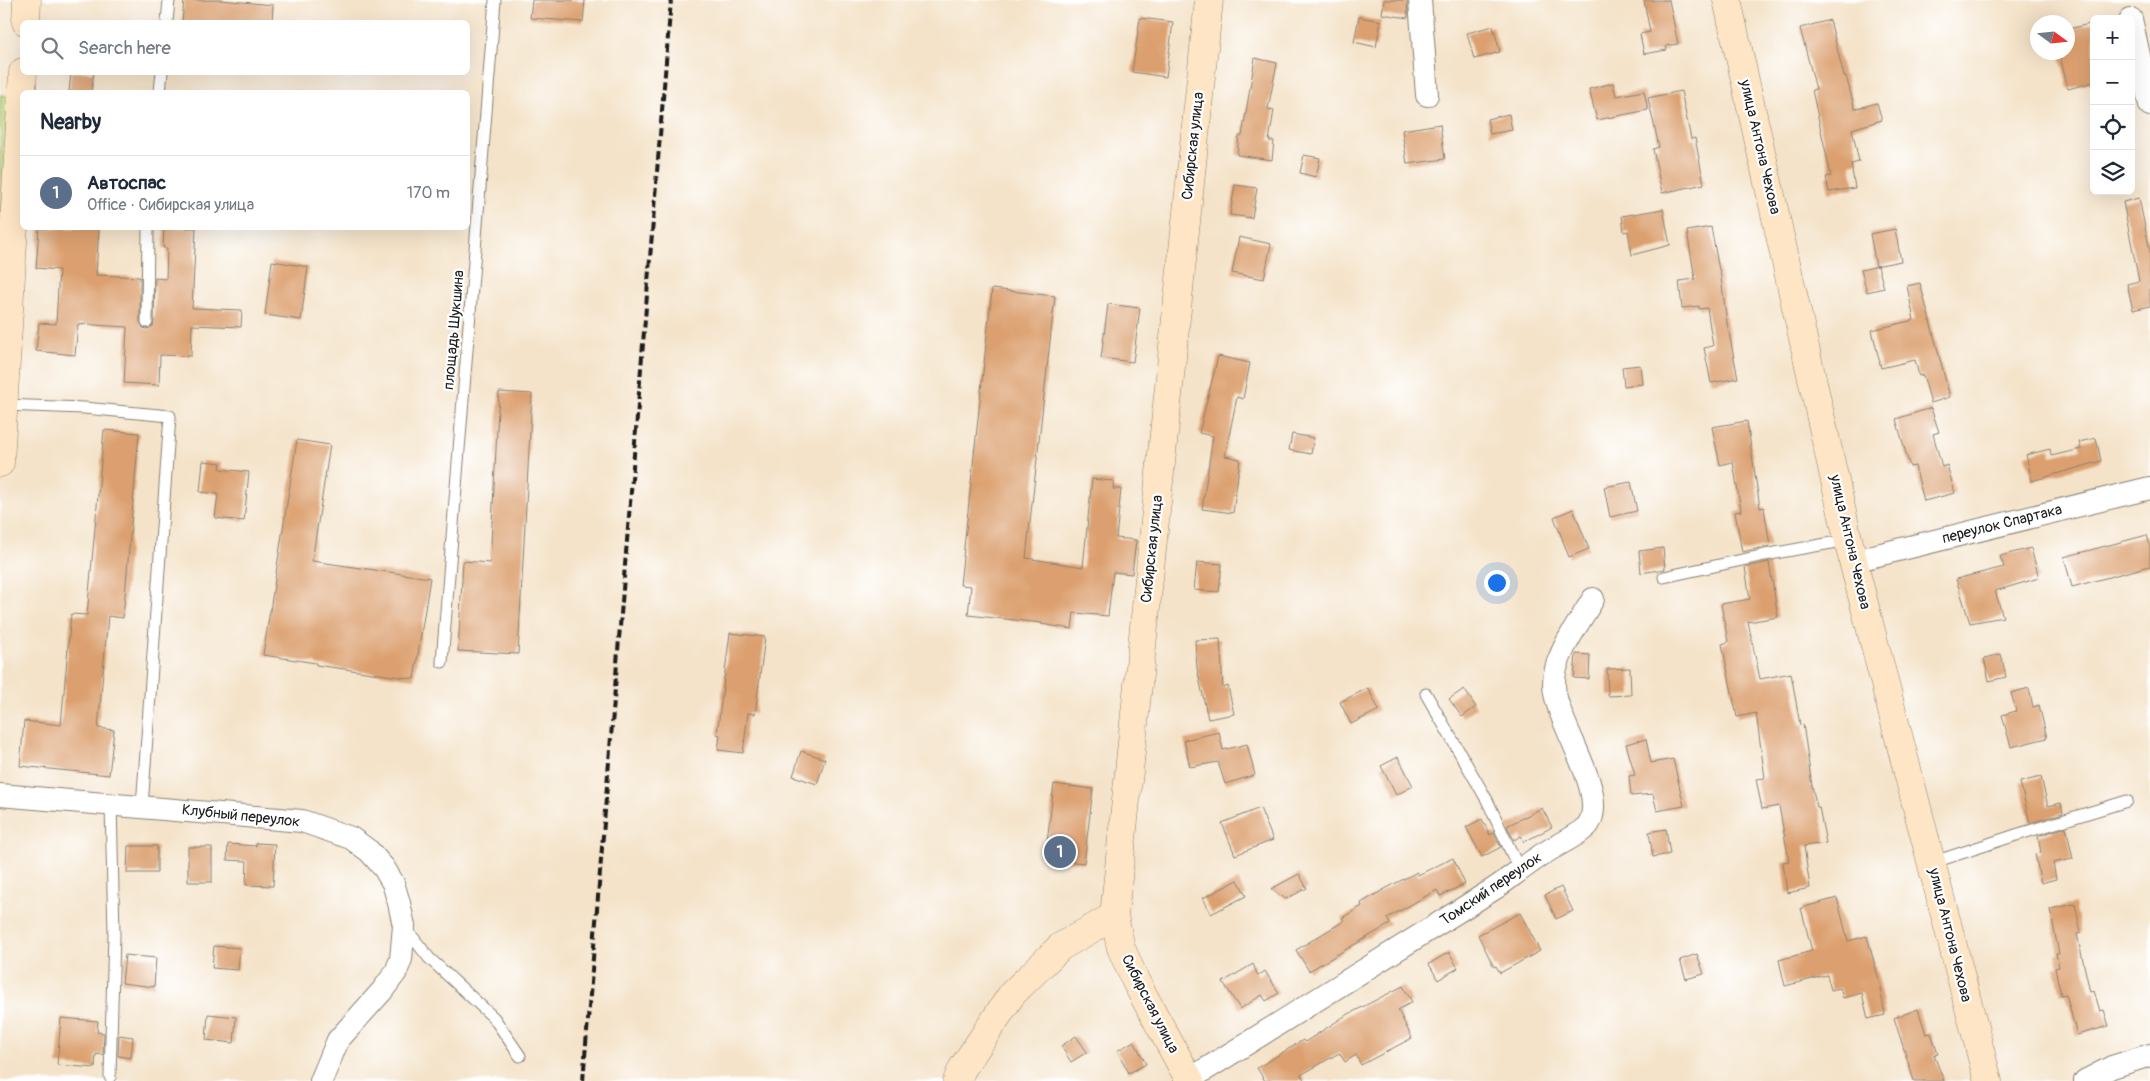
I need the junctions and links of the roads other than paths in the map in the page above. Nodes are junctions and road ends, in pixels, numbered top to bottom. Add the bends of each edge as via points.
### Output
1 (27, 0) edge
2 (169, 0) edge
3 (495, 0) edge
4 (1209, 0) edge
5 (1420, 0) edge
6 (1727, 0) edge
7 (2127, 0) edge
8 (2130, 15) edge
9 (26, 20) edge
10 (167, 20) edge
11 (2135, 37) edge
12 (23, 75) edge
13 (162, 75) edge
14 (22, 90) edge
15 (160, 90) edge
16 (1427, 95) dead end
17 (2150, 105) edge
18 (20, 125) edge
19 (148, 230) edge
20 (147, 322) dead end
21 (4, 405) junction
22 (0, 463) edge
23 (2150, 488) edge
24 (1851, 550) junction
25 (1664, 577) dead end
26 (1593, 599) dead end
27 (442, 662) dead end
28 (1426, 694) dead end
29 (0, 795) edge
30 (2127, 801) dead end
31 (111, 804) junction
32 (142, 807) junction
33 (1931, 863) junction
34 (1520, 871) junction
35 (1114, 916) junction
36 (404, 926) junction
37 (2150, 1055) edge
38 (520, 1056) dead end
39 (110, 1077) dead end
40 (321, 1081) edge
41 (957, 1081) edge
42 (1189, 1081) edge
43 (1988, 1081) edge
44 (2085, 1081) edge

1 - 9 street
2 - 10 lane
3 - 27 lane, площадь Шукшина
4 - 35 street, Сибирская улица
5 - 16 street
6 - 24 street, улица Антона Чехова
7 - 8 street
11 - 17 street
12 - 14 street
13 - 15 lane
18 - 21 street
19 - 20 lane
21 - 22 street
21 - 32 lane via 170,416
23 - 24 street, переулок Спартака
24 - 25 lane via 1766,555
24 - 33 street, улица Антона Чехова
26 - 34 street, Томский переулок via 1562,654 1554,684 1558,706 1592,796 1592,814 1586,827
28 - 34 lane via 1487,800
29 - 31 street, Клубный переулок
30 - 33 lane
31 - 32 street, Клубный переулок
31 - 39 lane via 114,934
32 - 36 street, Клубный переулок via 302,821 351,838 384,868 393,883
33 - 43 street, улица Антона Чехова
34 - 42 street, Томский переулок
35 - 41 street via 1060,946 1012,994
35 - 42 street, Сибирская улица via 1121,948 1136,982
36 - 38 lane via 416,945 494,1018
36 - 40 street, Клубный переулок via 401,959 396,972 338,1040
37 - 44 street via 2112,1067

